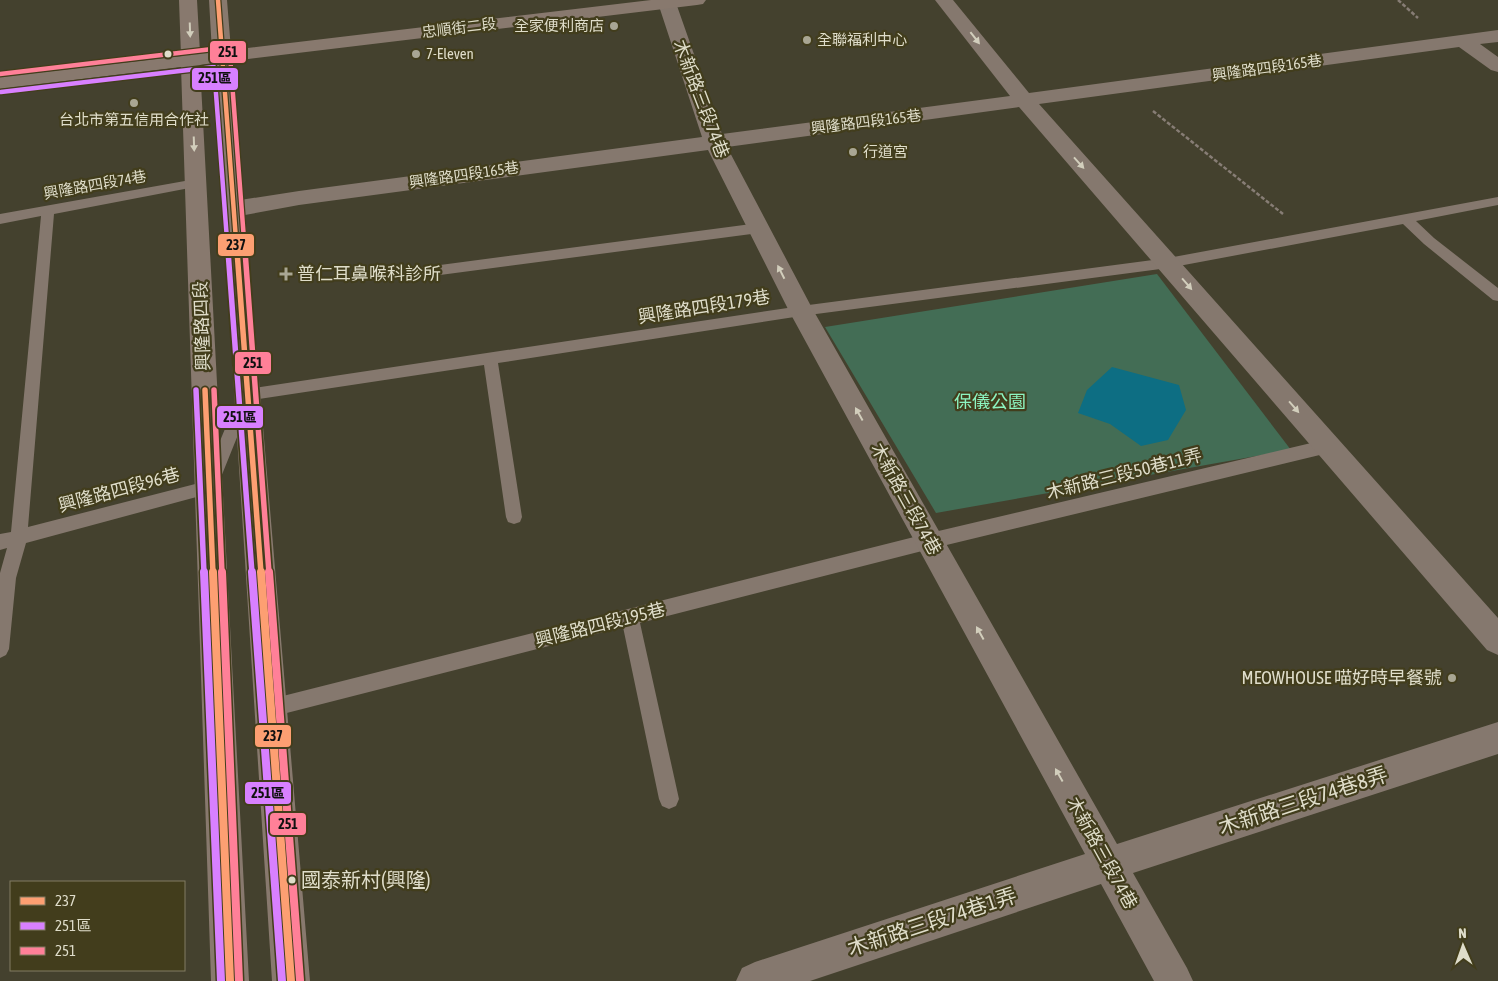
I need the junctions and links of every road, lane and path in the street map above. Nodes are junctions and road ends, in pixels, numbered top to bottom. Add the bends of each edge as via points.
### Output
1 (188, 0) edge
2 (218, 0) edge
3 (697, 0) edge
4 (944, 0) edge
5 (668, 4) junction
6 (1498, 36) edge
7 (1463, 41) junction
8 (222, 57) junction
9 (190, 60) junction
10 (1498, 66) edge
11 (0, 83) edge
12 (1130, 87) junction
13 (1025, 101) junction
14 (714, 142) junction
15 (196, 184) junction
16 (1498, 201) edge
17 (234, 210) junction
18 (48, 211) junction
19 (1405, 218) junction
20 (0, 220) edge
21 (758, 228) junction
22 (1307, 237) junction
23 (1168, 263) junction
24 (424, 272) dead end
25 (1498, 296) edge
26 (801, 311) junction
27 (490, 358) junction
28 (247, 395) junction
29 (1328, 446) junction
30 (209, 487) junction
31 (514, 517) dead end
32 (19, 537) junction
33 (0, 542) edge
34 (930, 542) junction
35 (630, 617) junction
36 (1498, 640) edge
37 (0, 649) edge
38 (271, 708) junction
39 (1498, 738) edge
40 (669, 799) dead end
41 (1108, 864) junction
42 (230, 981) edge
43 (291, 981) edge
44 (756, 981) edge
45 (1174, 981) edge

1 -> 9 main road, 興隆路四段
2 - 8 main road
3 - 5 main road, 忠順街二段
4 -> 13 street
5 - 8 main road, 忠順街二段
5 - 14 street, 木新路三段74巷
6 - 7 street, 興隆路四段165巷
7 - 10 street
7 - 12 street, 興隆路四段165巷
8 - 9 main road, 忠順街二段
8 - 17 main road
9 - 11 main road, 忠順街二段
9 -> 15 main road, 興隆路四段
12 - 13 street, 興隆路四段165巷
12 - 22 path via 1159,117 1282,212
13 - 14 street, 興隆路四段165巷
13 -> 23 street
14 - 17 street, 興隆路四段165巷 via 299,198
14 - 21 street, 木新路三段74巷
15 - 18 lane, 興隆路四段74巷
15 - 30 main road, 興隆路四段
16 - 19 lane, 興隆路四段179巷
17 - 28 main road
18 - 20 lane, 興隆路四段74巷
18 - 32 lane
19 - 22 lane, 興隆路四段179巷
19 - 25 lane
21 - 24 lane
26 -> 21 street, 木新路三段74巷
22 - 23 lane, 興隆路四段179巷
23 - 26 lane, 興隆路四段179巷
23 -> 29 street
26 - 27 lane, 興隆路四段179巷
34 -> 26 street, 木新路三段74巷
27 - 28 lane, 興隆路四段179巷
27 - 31 lane
28 - 30 lane
28 - 38 main road
29 - 34 lane, 木新路三段50巷11弄
29 - 36 street
30 - 32 lane, 興隆路四段96巷
30 - 42 main road, 興隆路四段
32 - 33 lane, 興隆路四段96巷
32 - 37 lane via 7,578
34 - 35 lane, 興隆路四段195巷
41 -> 34 street, 木新路三段74巷
35 - 38 lane, 興隆路四段195巷
35 - 40 lane
38 - 43 main road
39 - 41 street, 木新路三段74巷8弄
41 - 44 street, 木新路三段74巷1弄
41 - 45 street, 木新路三段74巷

